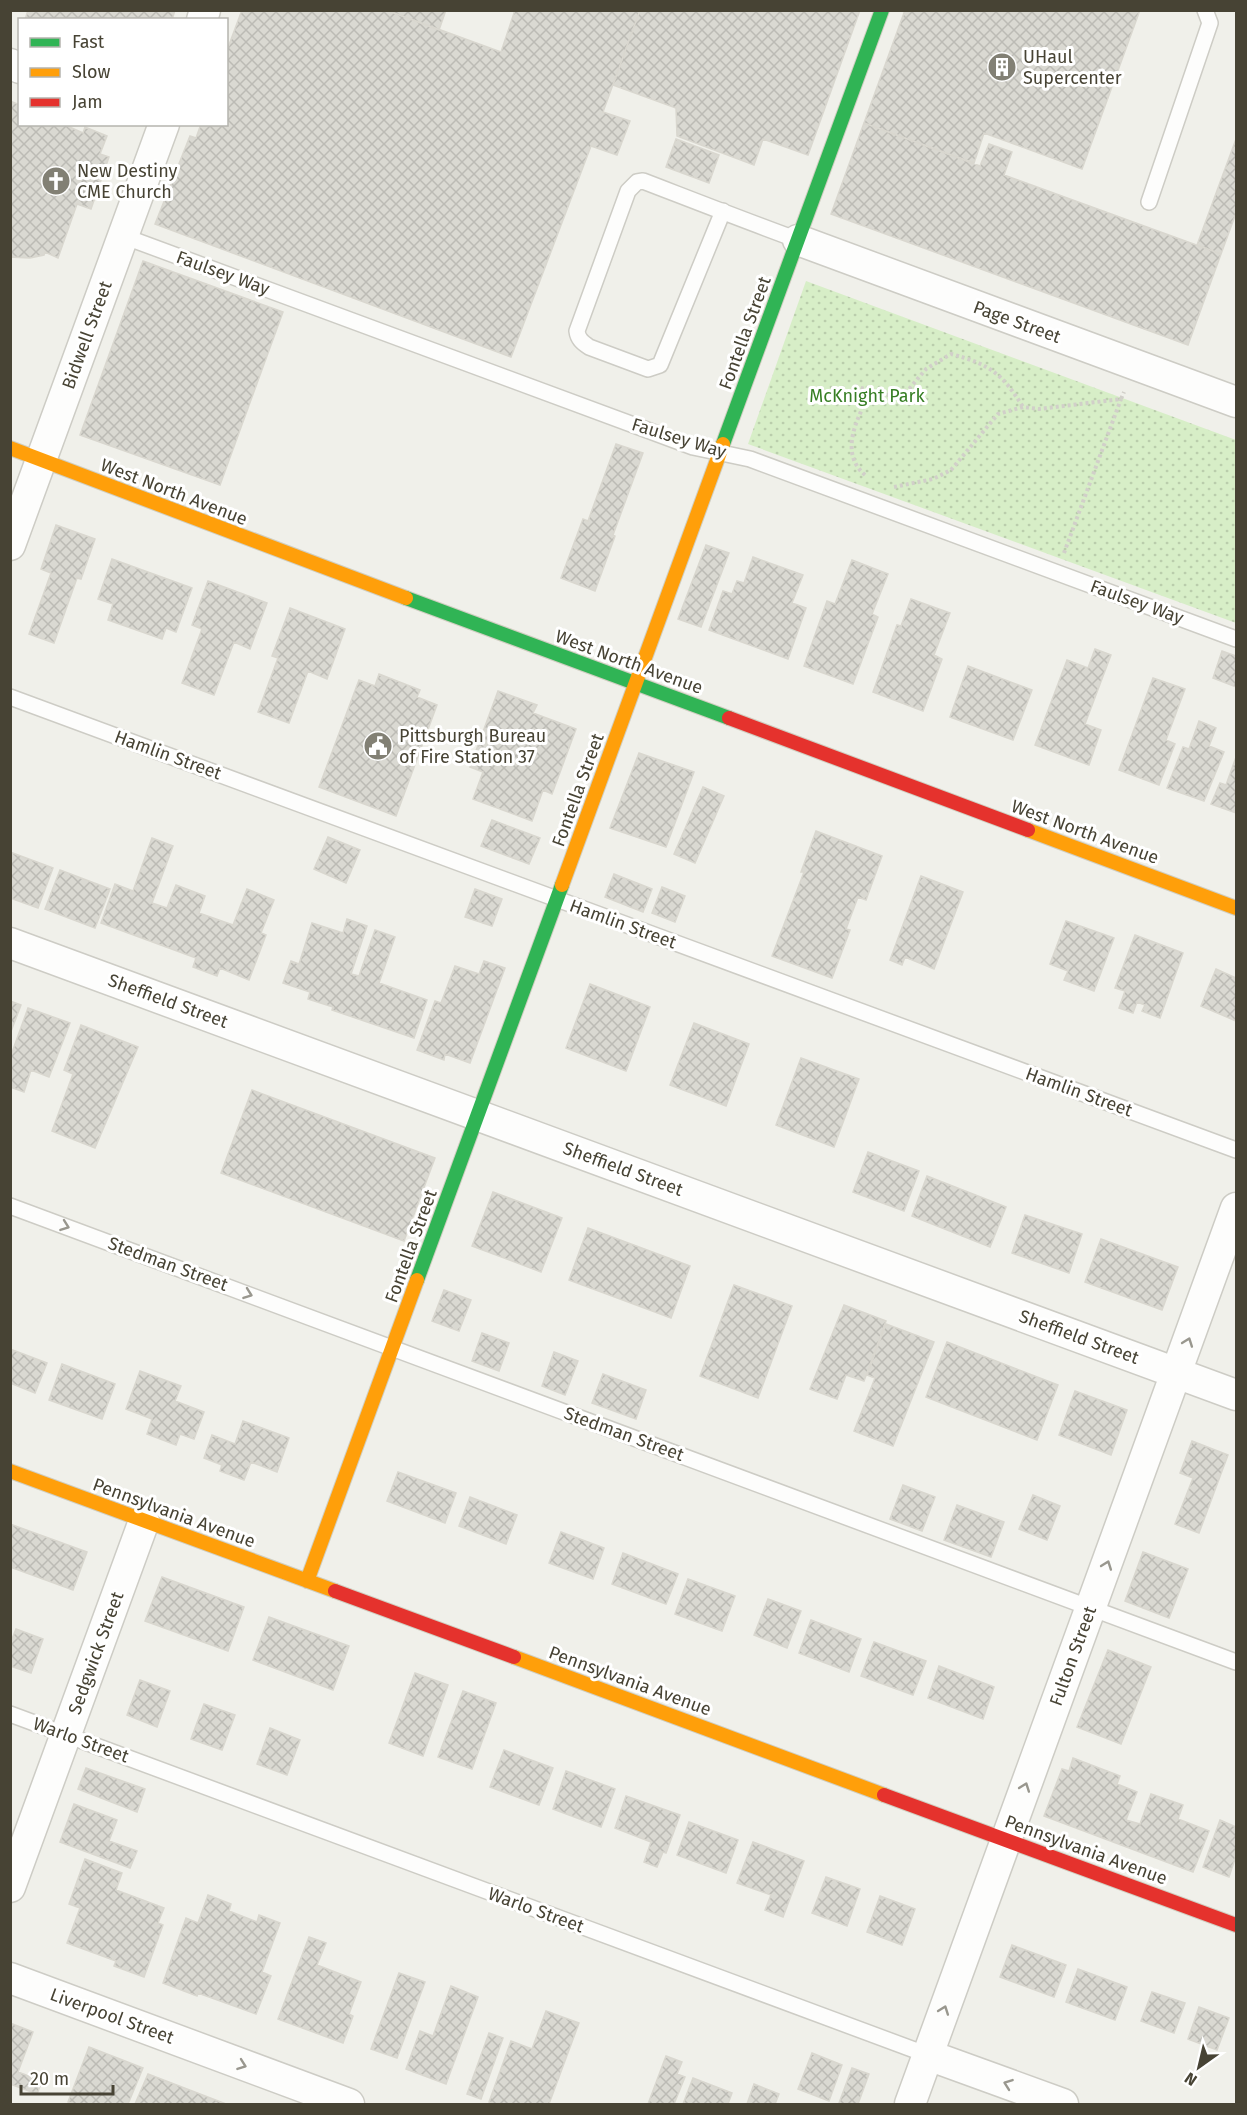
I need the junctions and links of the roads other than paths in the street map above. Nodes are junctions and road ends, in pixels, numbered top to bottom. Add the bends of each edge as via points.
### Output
1 (882, 10) edge
2 (1205, 10) edge
3 (163, 126) edge
4 (1149, 202) dead end
5 (723, 211) junction
6 (123, 236) junction
7 (798, 240) junction
8 (1236, 402) edge
9 (10, 448) edge
10 (721, 453) junction
11 (41, 461) junction
12 (10, 545) edge
13 (1236, 639) edge
14 (636, 684) junction
15 (10, 697) edge
16 (557, 899) junction
17 (1236, 908) edge
18 (10, 943) edge
19 (478, 1115) junction
20 (1236, 1150) edge
21 (10, 1206) edge
22 (1236, 1208) edge
23 (393, 1348) junction
24 (1176, 1373) junction
25 (1236, 1395) edge
26 (10, 1471) edge
27 (144, 1521) junction
28 (307, 1581) junction
29 (1091, 1608) junction
30 (1236, 1662) edge
31 (10, 1714) edge
32 (66, 1735) junction
33 (1006, 1840) junction
34 (10, 1887) edge
35 (1236, 1925) edge
36 (10, 1978) edge
37 (928, 2055) junction
38 (349, 2104) edge
39 (910, 2104) edge
40 (1063, 2104) edge

1 - 7 street, Fontella Street
2 - 4 lane via 1210,23
3 - 6 street, Bidwell Street
5 - 5 lane via 643,181 632,186 577,331 583,343 648,369 660,365
5 - 7 lane
6 - 10 lane, Faulsey Way via 693,447
6 - 11 street, Bidwell Street
7 - 8 street, Page Street
7 - 10 street, Fontella Street
9 - 11 street, West North Avenue
10 - 13 lane, Faulsey Way via 750,459
10 - 14 street, Fontella Street
11 - 12 street, Bidwell Street
11 - 14 street, West North Avenue
14 - 16 street, Fontella Street
14 - 17 street, West North Avenue
15 - 16 lane, Hamlin Street
16 - 19 street, Fontella Street
16 - 20 lane, Hamlin Street
18 - 19 street, Sheffield Street
19 - 23 street, Fontella Street
19 - 24 street, Sheffield Street
21 -> 23 lane, Stedman Street
24 -> 22 street, Fulton Street
23 - 28 street, Fontella Street
23 - 29 lane, Stedman Street
24 - 25 street, Sheffield Street
29 -> 24 street, Fulton Street
26 - 27 street, Pennsylvania Avenue
27 - 28 street, Pennsylvania Avenue
27 - 32 street, Sedgwick Street
28 - 33 street, Pennsylvania Avenue
29 - 30 lane, Stedman Street
33 -> 29 street, Fulton Street
31 - 32 lane, Warlo Street
32 - 34 street, Sedgwick Street
32 - 37 lane, Warlo Street
33 - 35 street, Pennsylvania Avenue
37 -> 33 street, Fulton Street
36 -> 38 street, Liverpool Street
37 - 39 street, Fulton Street
40 -> 37 street, Warlo Street

